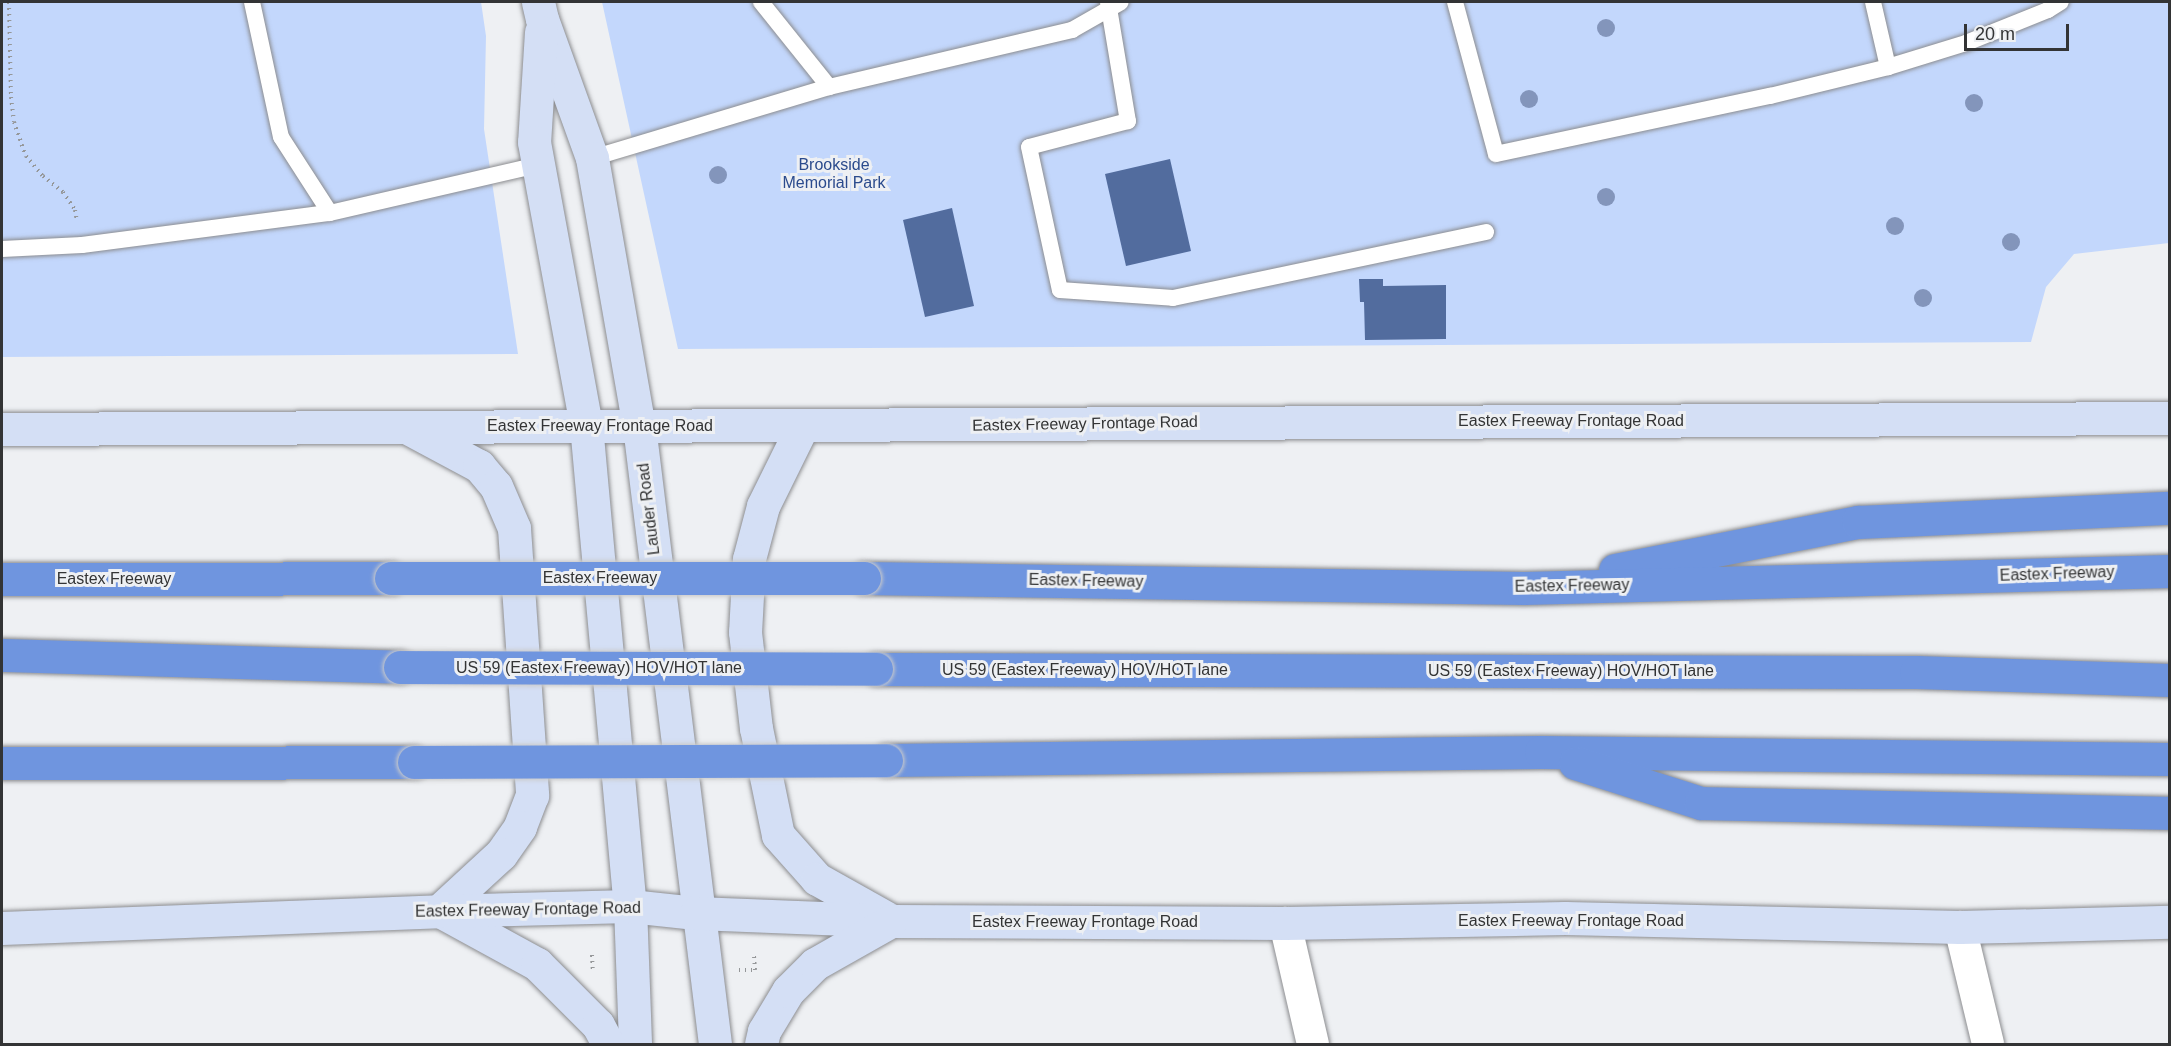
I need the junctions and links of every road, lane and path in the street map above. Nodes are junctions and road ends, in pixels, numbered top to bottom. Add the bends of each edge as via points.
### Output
1 (9, 2) edge
2 (252, 2) edge
3 (761, 2) edge
4 (1455, 2) edge
5 (1873, 2) edge
6 (2061, 2) edge
7 (1113, 3) edge
8 (540, 10) edge
9 (1888, 67) junction
10 (829, 87) junction
11 (592, 158) junction
12 (538, 165) junction
13 (330, 213) junction
14 (1486, 232) dead end
15 (82, 245) junction
16 (2, 249) edge
17 (2169, 418) edge
18 (586, 425) junction
19 (639, 426) junction
20 (405, 427) junction
21 (802, 427) junction
22 (2, 429) edge
23 (2169, 508) edge
24 (2169, 571) edge
25 (2, 579) edge
26 (1524, 588) junction
27 (2, 655) edge
28 (2169, 680) edge
29 (1541, 752) junction
30 (2169, 759) edge
31 (2, 763) edge
32 (2169, 813) edge
33 (630, 906) junction
34 (439, 910) junction
35 (696, 913) junction
36 (891, 921) junction
37 (2169, 922) edge
38 (1285, 923) junction
39 (1960, 927) junction
40 (2, 928) edge
41 (608, 1044) edge
42 (635, 1044) edge
43 (715, 1044) edge
44 (761, 1044) edge
45 (1313, 1044) edge
46 (1988, 1044) edge

1 - 15 path via 14,122 26,156 63,192 75,210
2 - 13 lane via 281,136
3 - 10 lane
4 - 9 lane via 1496,154
5 - 9 lane
6 - 9 lane via 1966,43
7 - 10 lane via 1072,30
7 - 14 lane via 1128,121 1029,147 1060,290 1173,298
8 - 11 main road, Lauder Road
8 - 12 main road, Lauder Road via 534,142
10 - 11 lane
11 - 19 main road, Lauder Road
12 - 13 lane
12 - 18 main road, Lauder Road
13 - 15 lane
15 - 16 lane
17 - 21 main road, Eastex Freeway Frontage Road
18 - 19 main road, Eastex Freeway Frontage Road
18 - 20 main road, Eastex Freeway Frontage Road
18 - 33 main road, Lauder Road
19 - 21 main road, Eastex Freeway Frontage Road
19 - 35 main road, Lauder Road
20 - 22 main road, Eastex Freeway Frontage Road
20 - 34 main road via 479,466 496,486 514,539 532,795 520,826 501,854
21 - 36 main road via 763,507 749,560 745,632 756,728 778,835 817,879
23 - 26 highway via 1858,522
24 - 26 highway, Eastex Freeway
25 - 26 highway, Eastex Freeway, bridge via 864,578
27 - 28 highway, US 59 (Eastex Freeway) HOV/HOT lane, bridge via 400,668 1916,672
29 - 30 highway
29 - 31 highway, bridge via 886,760
29 - 32 highway via 1701,803
33 - 34 main road, Eastex Freeway Frontage Road
33 - 35 main road, Eastex Freeway Frontage Road
33 - 42 main road, Lauder Road
34 - 40 main road, Eastex Freeway Frontage Road
34 - 41 main road via 537,964 598,1025
35 - 36 main road, Eastex Freeway Frontage Road
35 - 43 main road, Lauder Road
36 - 38 main road, Eastex Freeway Frontage Road
36 - 44 main road via 814,964 788,991 764,1031
37 - 39 main road, Eastex Freeway Frontage Road
38 - 39 main road, Eastex Freeway Frontage Road via 1565,918
38 - 45 street
39 - 46 street

